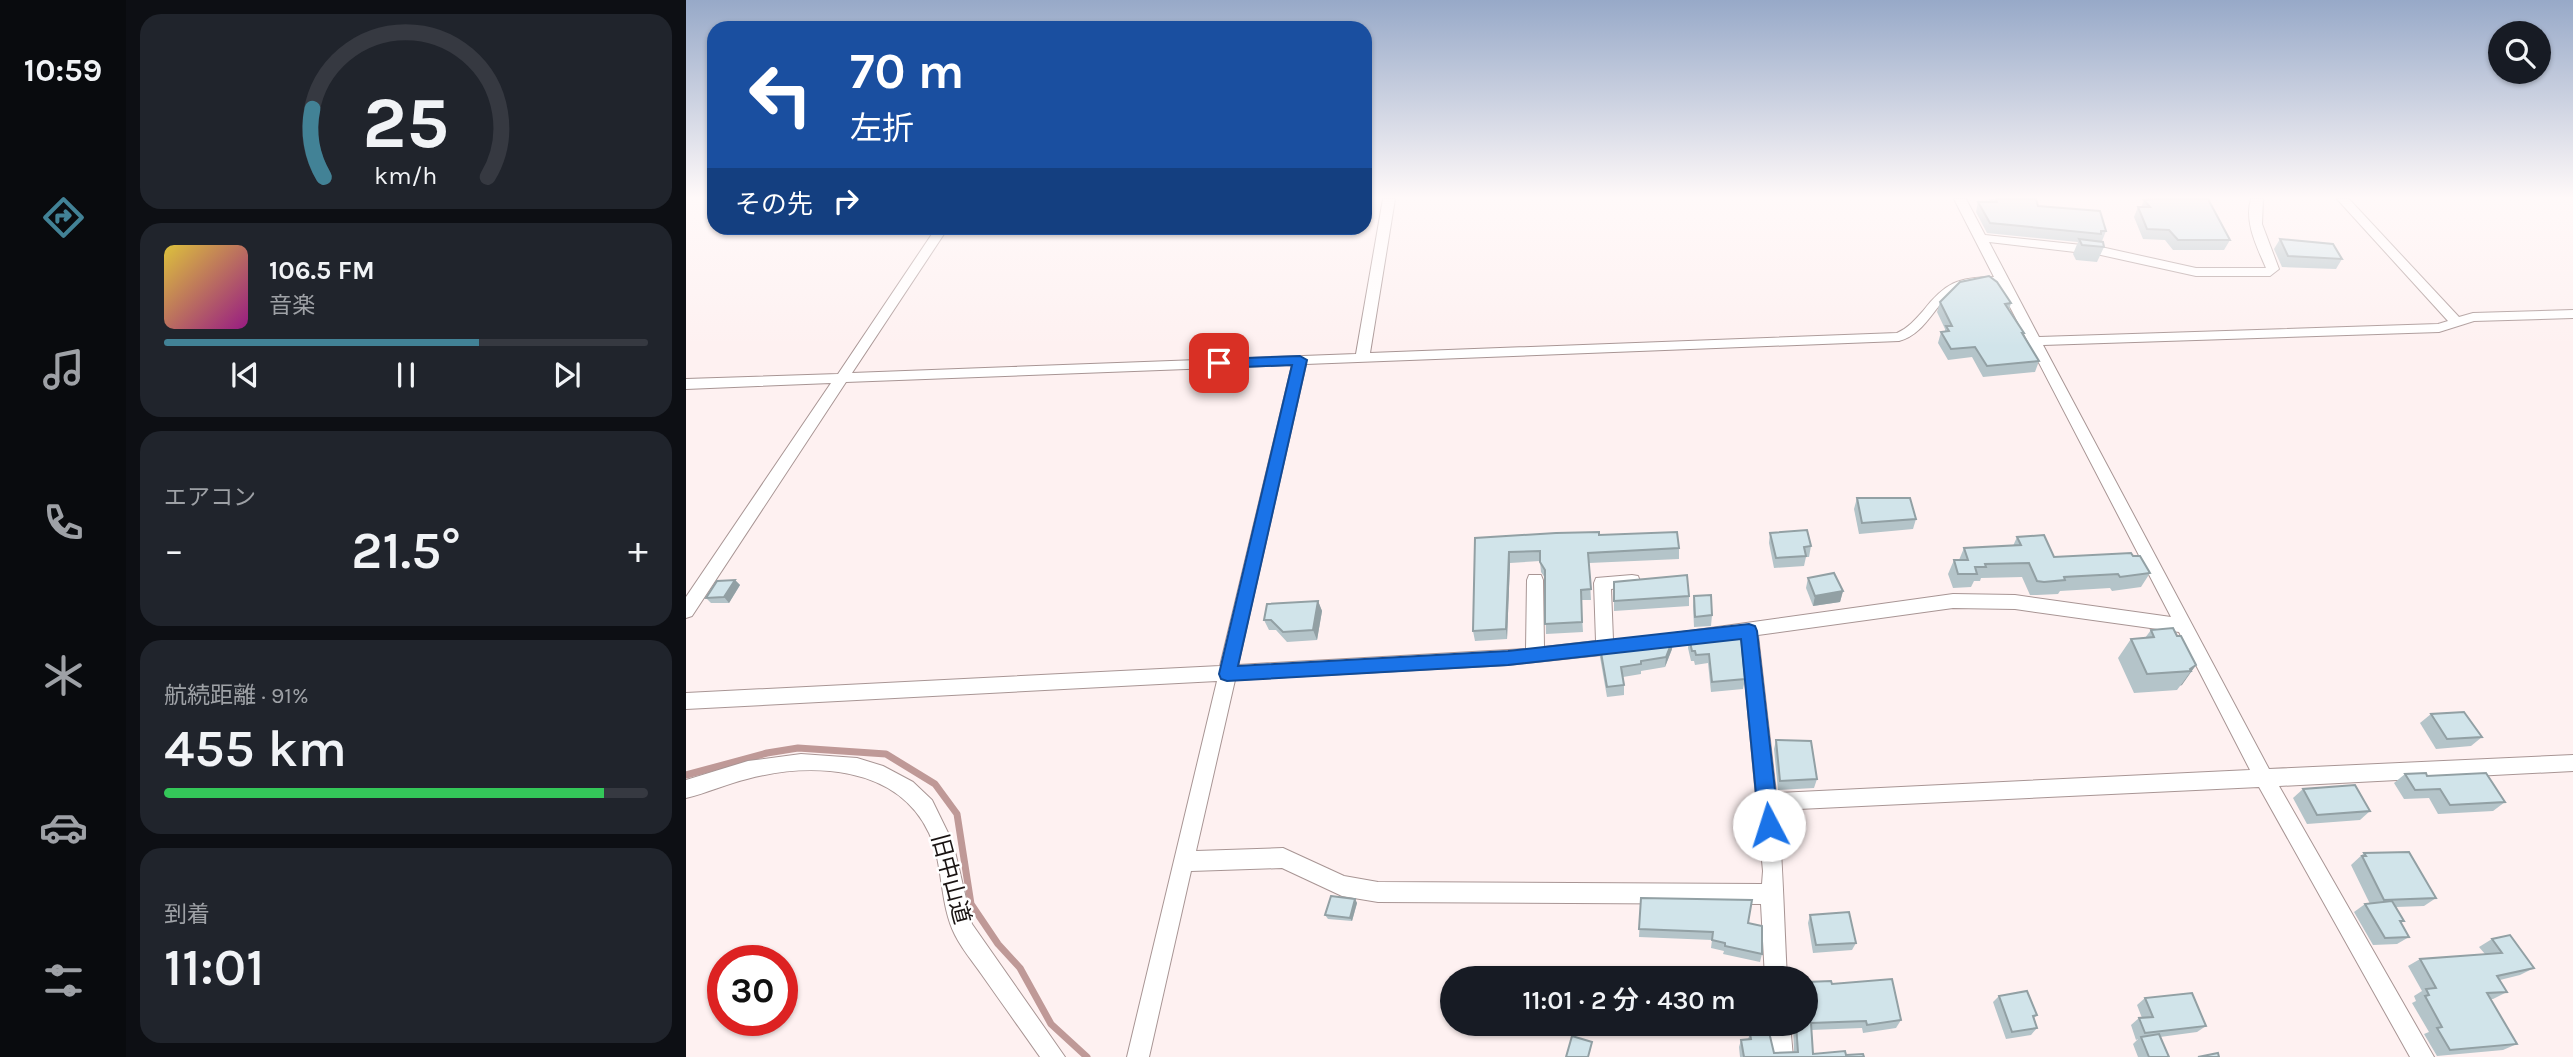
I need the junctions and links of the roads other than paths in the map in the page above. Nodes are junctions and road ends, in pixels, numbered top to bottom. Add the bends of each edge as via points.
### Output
1 (928, 248) edge
2 (1381, 248) edge
3 (1985, 248) edge
4 (2080, 248) edge
5 (2265, 248) edge
6 (2388, 248) edge
7 (2001, 280) junction
8 (2573, 314) edge
9 (2456, 322) junction
10 (2034, 341) junction
11 (1362, 358) junction
12 (1300, 360) junction
13 (842, 378) junction
14 (686, 384) edge
15 (1535, 580) dead end
16 (1632, 581) edge
17 (686, 611) edge
18 (2183, 626) junction
19 (1749, 631) junction
20 (1605, 648) junction
21 (1535, 654) junction
22 (1227, 674) junction
23 (686, 701) edge
24 (2573, 763) edge
25 (2264, 778) junction
26 (686, 789) edge
27 (1766, 802) junction
28 (1185, 862) junction
29 (1771, 894) junction
30 (1775, 966) edge
31 (1780, 1036) edge
32 (1054, 1057) edge
33 (1138, 1057) edge
34 (1782, 1057) edge
35 (2423, 1057) edge

1 - 13 street
2 - 11 street
3 - 7 street
4 - 5 street via 2196,272 2270,272 2273,269
6 - 9 street
7 - 10 street
7 - 11 street via 1957,285 1899,337
8 - 9 street via 2473,317
9 - 10 street via 2439,328
10 - 18 street
11 - 12 street
12 - 13 street
12 - 22 street
13 - 14 street
13 - 17 street
15 - 21 street
16 - 20 street via 1602,583
18 - 19 street via 2015,602 1964,600
18 - 25 street
19 - 20 street
19 - 27 street
20 - 21 street
21 - 22 street
22 - 23 street
22 - 28 street
24 - 25 street
25 - 27 street
25 - 35 street
26 - 32 street, 旧中山道 via 799,762 861,768 911,789 923,800 939,832 962,930
27 - 29 street
28 - 29 street via 1283,858 1342,886 1378,892
28 - 33 street
29 - 30 street
31 - 34 street

